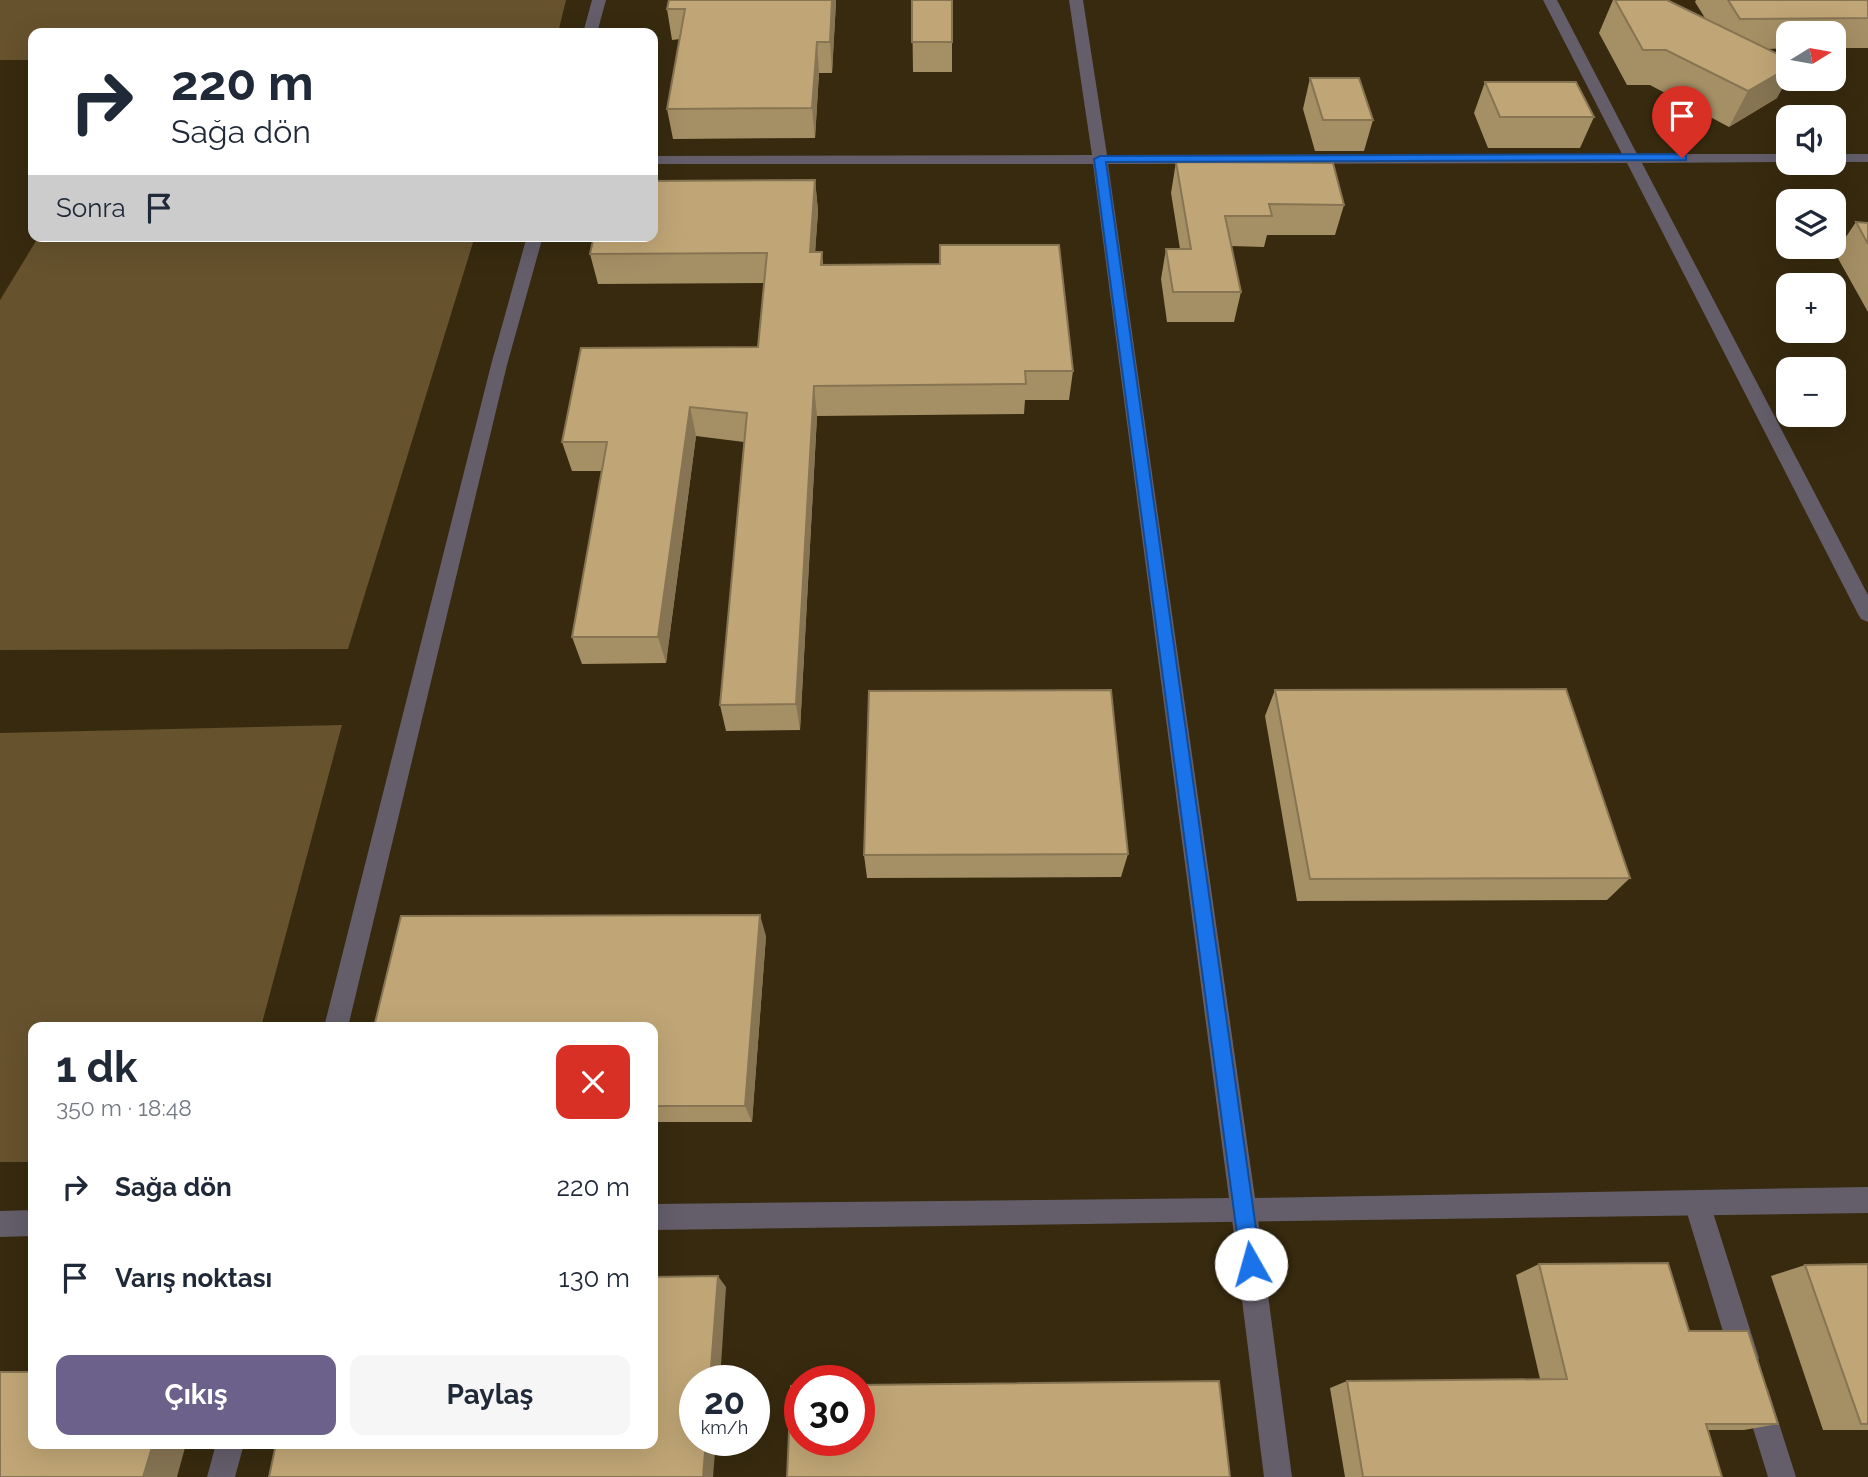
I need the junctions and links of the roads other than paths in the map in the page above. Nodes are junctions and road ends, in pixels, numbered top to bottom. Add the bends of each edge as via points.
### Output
1 (599, 0) edge
2 (1076, 0) edge
3 (1550, 0) edge
4 (591, 28) edge
5 (1630, 158) junction
6 (1776, 158) edge
7 (1846, 158) edge
8 (1868, 158) edge
9 (1100, 159) junction
10 (658, 160) edge
11 (533, 242) edge
12 (1868, 614) edge
13 (337, 1022) edge
14 (1868, 1200) edge
15 (1697, 1203) junction
16 (1244, 1211) junction
17 (658, 1217) edge
18 (28, 1223) edge
19 (0, 1224) edge
20 (229, 1449) edge
21 (221, 1477) edge
22 (1278, 1477) edge
23 (1782, 1477) edge

1 - 4 street
2 - 9 street
3 - 5 street
5 - 6 street
5 - 9 street
5 - 12 street
7 - 8 street
9 - 10 street
9 - 16 street
11 - 13 street
14 - 15 street
15 - 16 street
15 - 23 street
16 - 17 street
16 - 22 street
18 - 19 street
20 - 21 street

